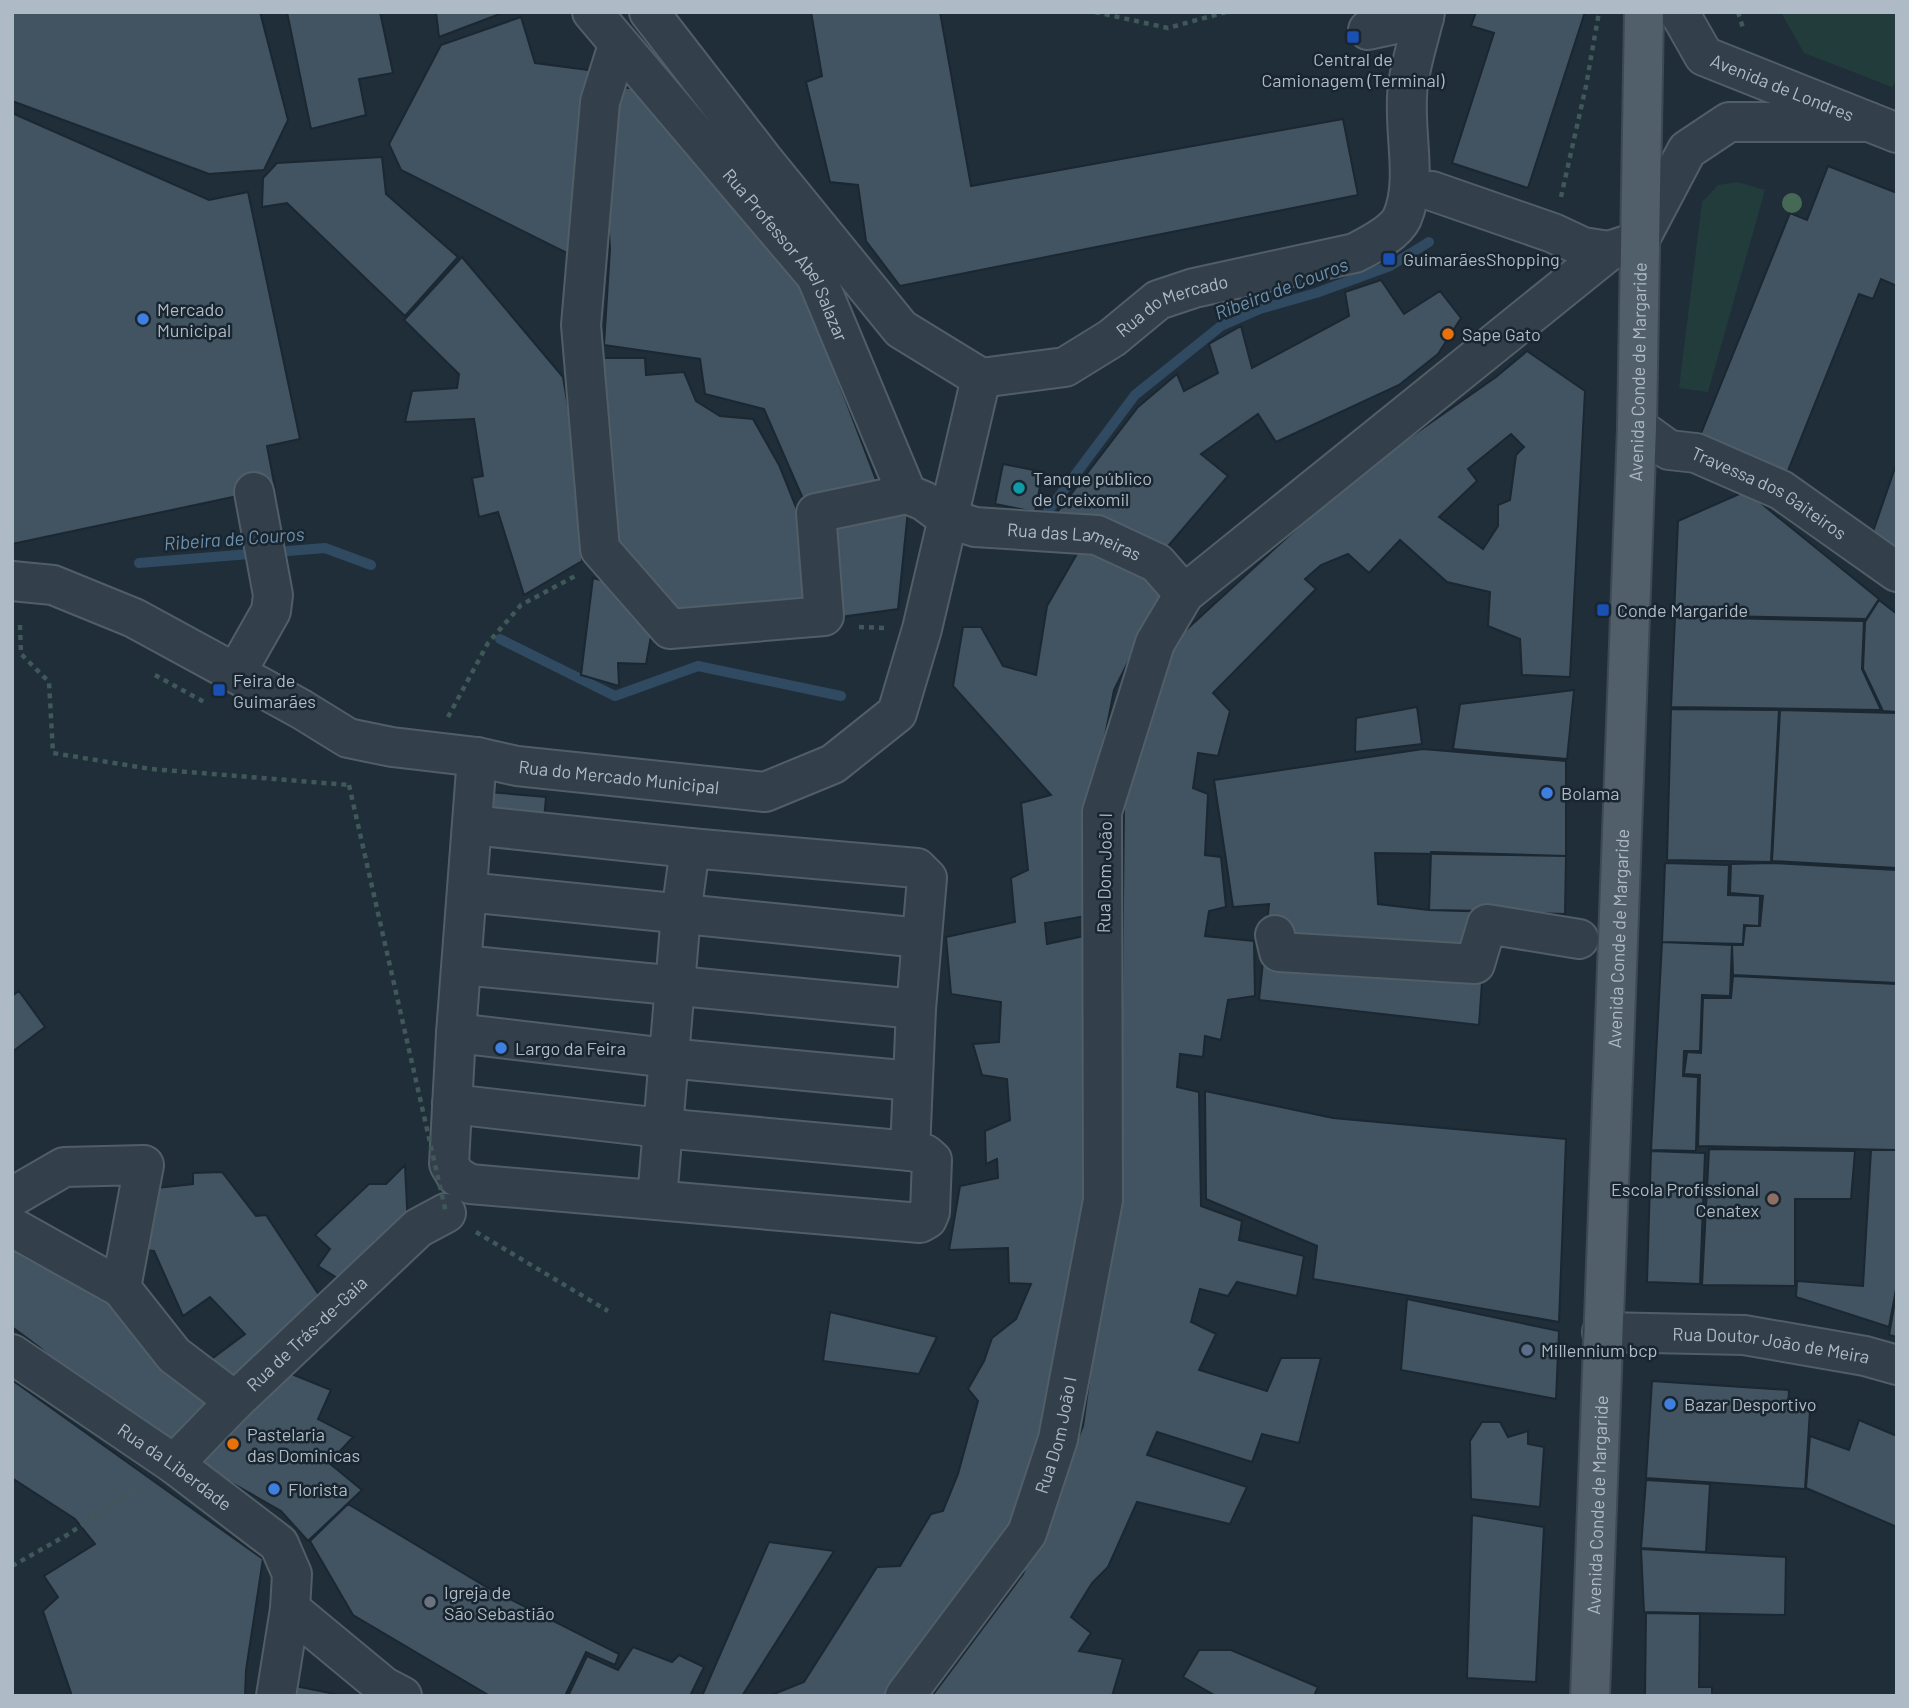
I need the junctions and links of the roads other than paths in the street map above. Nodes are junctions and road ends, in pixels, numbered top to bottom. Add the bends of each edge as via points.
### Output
1 (592, 12) edge
2 (649, 12) edge
3 (1644, 12) edge
4 (1679, 12) edge
5 (1425, 15) edge
6 (1368, 30) dead end
7 (618, 45) junction
8 (1883, 127) edge
9 (1432, 191) dead end
10 (1624, 246) junction
11 (981, 378) junction
12 (1637, 427) junction
13 (254, 492) dead end
14 (906, 494) junction
15 (959, 522) junction
16 (1897, 572) edge
17 (12, 581) edge
18 (1184, 594) junction
19 (236, 673) junction
20 (477, 757) junction
21 (472, 825) junction
22 (690, 848) junction
23 (467, 892) junction
24 (681, 914) junction
25 (1275, 935) dead end
26 (920, 938) junction
27 (1579, 940) dead end
28 (462, 965) junction
29 (674, 984) junction
30 (916, 1009) junction
31 (456, 1033) junction
32 (668, 1058) junction
33 (912, 1081) junction
34 (452, 1104) junction
35 (662, 1128) junction
36 (910, 1151) junction
37 (12, 1197) edge
38 (657, 1199) junction
39 (457, 1220) road end
40 (12, 1227) edge
41 (121, 1288) junction
42 (1602, 1332) junction
43 (12, 1354) edge
44 (1897, 1365) edge
45 (235, 1401) junction
46 (159, 1474) junction
47 (290, 1609) junction
48 (276, 1696) edge
49 (402, 1696) edge
50 (905, 1696) edge
51 (1590, 1696) edge

1 - 7 street
2 - 11 street via 901,328
3 - 10 main road, Avenida Conde de Margaride
4 - 8 street, Avenida de Londres via 1704,56
5 - 6 street
5 - 11 street, Rua do Mercado via 1408,86 1410,192 1401,221 1378,240 1355,253 1157,300 1112,338 1065,367
7 - 14 street, Rua Professor Abel Salazar via 816,276
7 - 14 street via 600,103 581,325 600,549 670,629 824,616 816,513
8 - 10 street, Avenida de Londres via 1729,122 1687,150
9 - 10 street via 1583,247
10 - 12 main road, Avenida Conde de Margaride
10 - 18 street, Rua Dom João I
11 - 15 street, Rua do Mercado Municipal
12 - 16 street, Travessa dos Gaiteiros via 1669,450 1696,453 1781,490
12 - 42 main road, Avenida Conde de Margaride
13 - 19 street via 273,595 264,627
14 - 15 street
15 - 18 street, Rua das Lameiras via 1097,535 1157,563
15 - 20 street, Rua do Mercado Municipal via 897,713 833,764 765,792 517,766
17 - 19 street, Rua do Mercado Municipal via 53,585 134,618
18 - 50 street, Rua Dom João I via 1155,643 1102,812 1103,1200 1058,1439 1027,1533
19 - 20 street, Rua do Mercado Municipal via 348,738
20 - 21 street
21 - 22 street
21 - 23 street
22 - 24 street
22 - 26 street via 916,868 927,878
23 - 24 street
23 - 28 street
24 - 26 street
24 - 29 street
25 - 27 street via 1279,951 1475,964 1487,924
26 - 30 street
28 - 29 street
28 - 31 street
29 - 30 street
29 - 32 street
30 - 33 street
31 - 32 street
31 - 34 street
32 - 33 street
32 - 35 street
33 - 36 street
34 - 35 street
34 - 38 street via 449,1164 456,1176 470,1184
35 - 36 street
35 - 38 street
36 - 38 street via 932,1160 930,1212 920,1223
37 - 41 street via 64,1167 144,1165
39 - 45 street, Rua de Trás-de-Gaia via 418,1228
40 - 41 street
41 - 45 street via 174,1355
42 - 44 street, Rua Doutor João de Meira via 1744,1335
42 - 51 main road, Avenida Conde de Margaride
43 - 46 street, Rua da Liberdade
45 - 46 street, Rua de Trás-de-Gaia
46 - 47 street, Rua da Liberdade via 279,1544 292,1574
47 - 48 street, Rua da Liberdade
47 - 49 street via 383,1686

